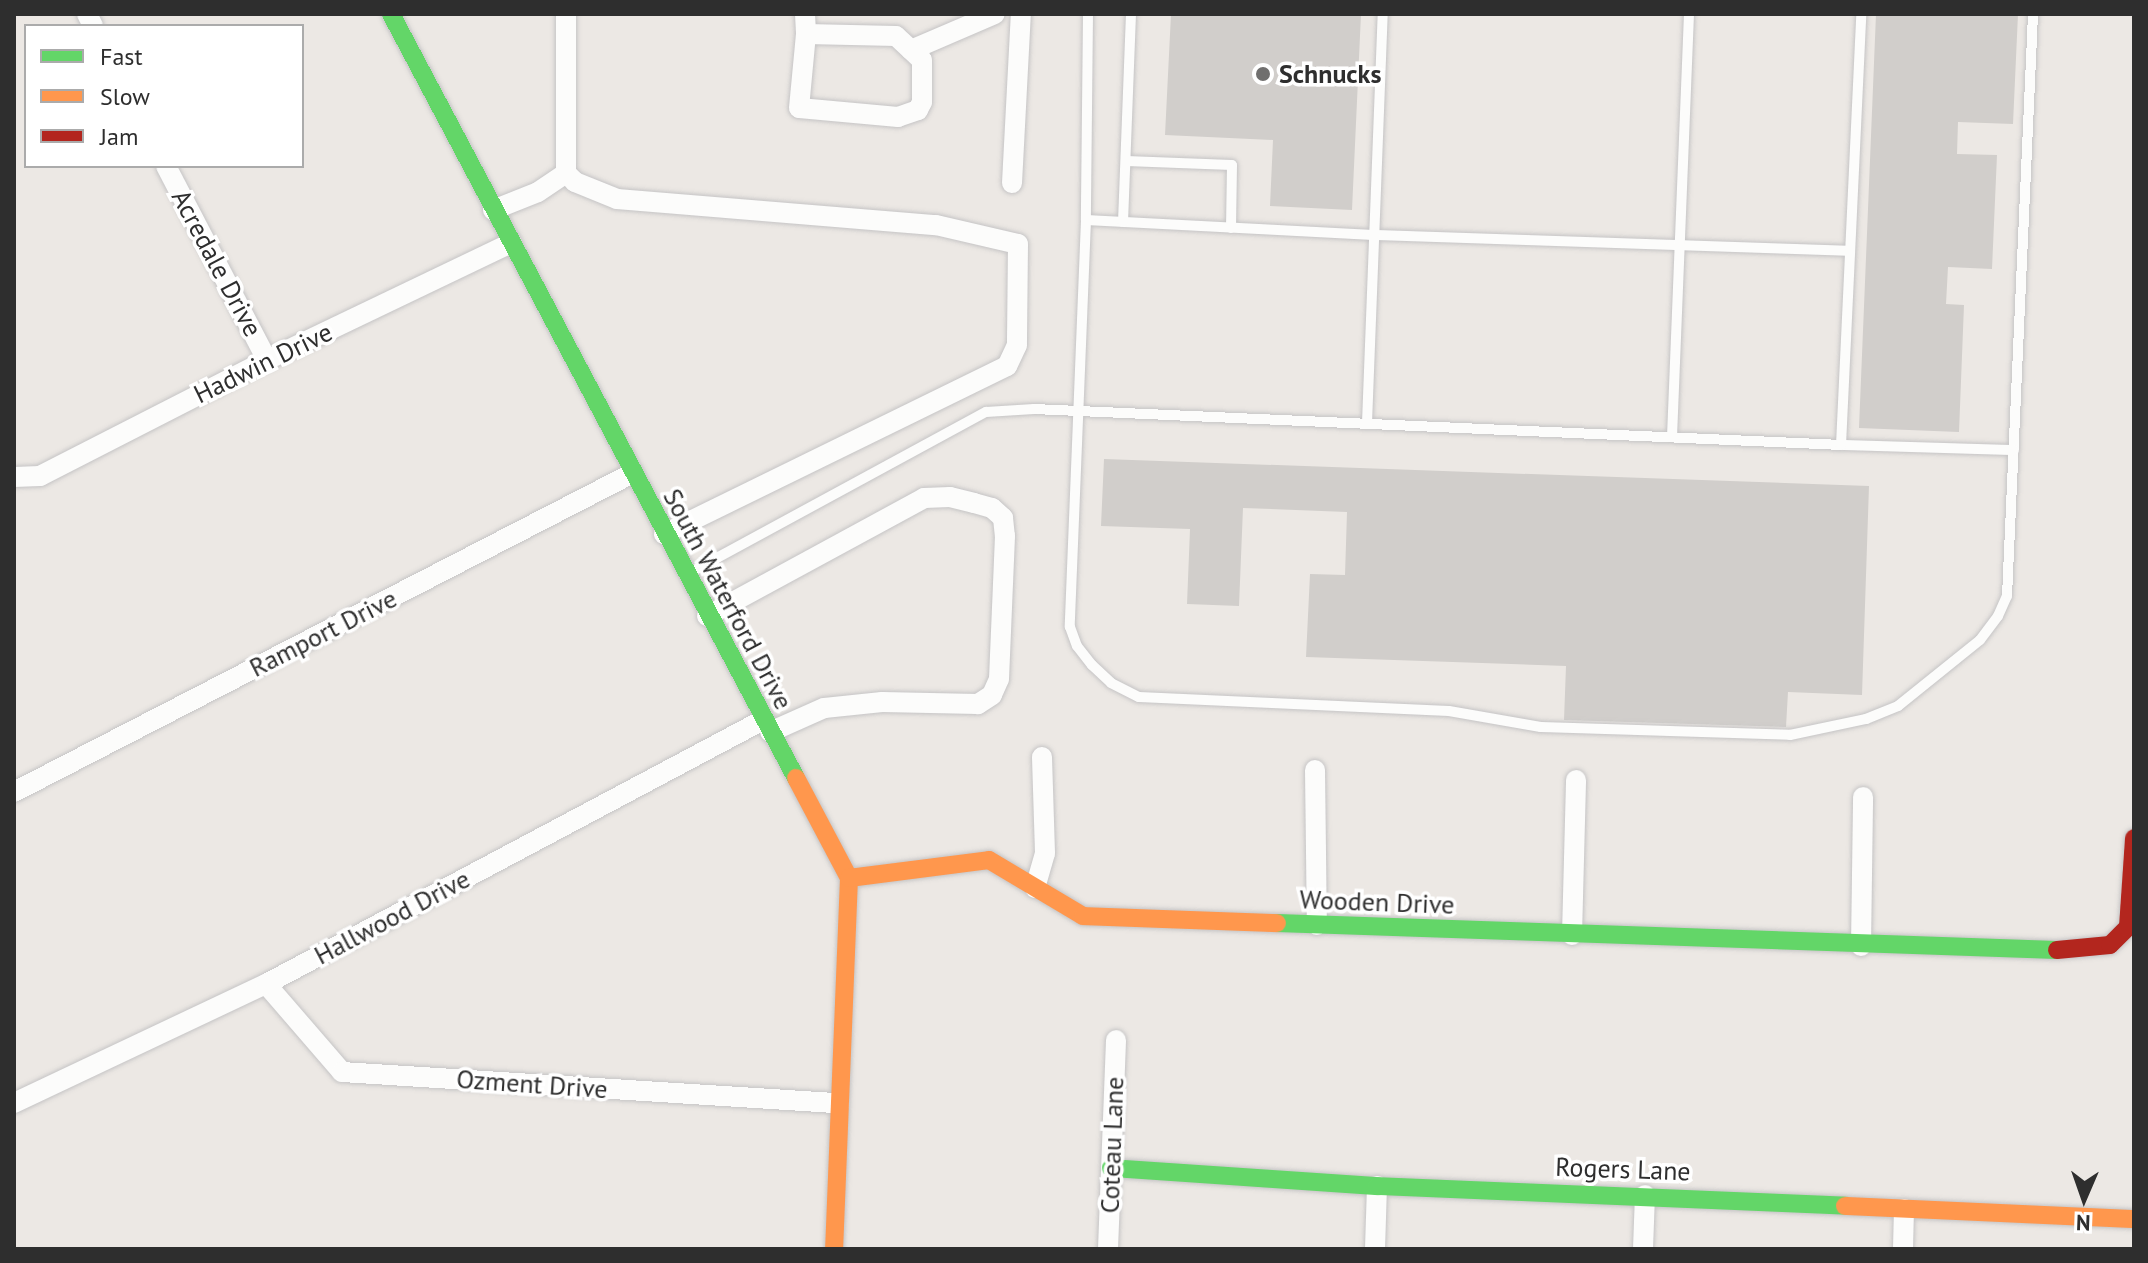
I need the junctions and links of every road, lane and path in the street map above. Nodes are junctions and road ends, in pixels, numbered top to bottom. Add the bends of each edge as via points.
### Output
1 (391, 14) edge
2 (566, 14) edge
3 (995, 14) edge
4 (1021, 14) edge
5 (1088, 14) edge
6 (1131, 14) edge
7 (1383, 14) edge
8 (1689, 14) edge
9 (1861, 14) edge
10 (2033, 14) edge
11 (806, 24) edge
12 (911, 50) junction
13 (1126, 161) junction
14 (167, 168) edge
15 (566, 173) junction
16 (1012, 183) dead end
17 (493, 210) junction
18 (1086, 220) junction
19 (1123, 222) junction
20 (1231, 228) junction
21 (1374, 235) junction
22 (511, 243) junction
23 (1679, 245) junction
24 (1850, 251) junction
25 (267, 360) junction
26 (1077, 411) junction
27 (1367, 423) junction
28 (1672, 437) junction
29 (1841, 445) junction
30 (2014, 450) junction
31 (631, 474) junction
32 (14, 477) edge
33 (664, 534) junction
34 (686, 575) junction
35 (707, 616) junction
36 (767, 726) junction
37 (1042, 757) dead end
38 (1315, 770) dead end
39 (1576, 780) dead end
40 (14, 792) edge
41 (1863, 797) dead end
42 (2134, 838) edge
43 (849, 878) junction
44 (1035, 888) junction
45 (1317, 925) junction
46 (1572, 935) junction
47 (1861, 946) junction
48 (266, 984) junction
49 (1116, 1040) dead end
50 (14, 1103) edge
51 (839, 1103) junction
52 (1111, 1168) junction
53 (1377, 1186) junction
54 (1645, 1195) junction
55 (1904, 1209) junction
56 (2134, 1219) edge
57 (834, 1249) edge
58 (1108, 1249) edge
59 (1375, 1249) edge
60 (1643, 1249) edge
61 (1903, 1249) edge

1 - 17 street, South Waterford Drive
2 - 15 street
3 - 12 street
4 - 16 street
5 - 18 lane
6 - 13 lane
7 - 21 lane
8 - 23 lane
9 - 24 lane
10 - 30 lane
11 - 12 street via 896,36
11 - 12 street via 799,108 898,117 918,110 922,60
13 - 19 lane
13 - 20 lane via 1232,165
14 - 25 street, Acredale Drive
15 - 17 street via 538,192
15 - 33 street via 617,199 936,225 1018,244 1017,345 1007,366
17 - 22 street, South Waterford Drive
18 - 19 lane
18 - 26 lane
19 - 20 lane
20 - 21 lane
21 - 23 lane
21 - 27 lane
22 - 25 street, Hadwin Drive
22 - 31 street, South Waterford Drive
23 - 24 lane
23 - 28 lane
24 - 29 lane
25 - 32 street, Hadwin Drive via 40,476
26 - 27 lane
26 - 30 lane via 1070,627 1077,646 1111,683 1139,697 1449,711 1541,727 1790,735 1866,719 1898,706 1980,640 1998,616 2007,596
26 - 34 lane via 986,412
27 - 28 lane
28 - 29 lane
29 - 30 lane
31 - 33 street, South Waterford Drive
31 - 40 street, Ramport Drive
33 - 34 street, South Waterford Drive
34 - 35 street, South Waterford Drive
35 - 36 street, South Waterford Drive
35 - 36 street, Hallwood Drive via 924,498 962,500 992,508 1003,518 999,679 992,695 978,704 882,702 824,708
36 - 43 street, South Waterford Drive
36 - 48 street, Hallwood Drive
37 - 44 street via 1045,853
38 - 45 street
39 - 46 street
41 - 47 street
42 - 47 street, Wooden Drive via 2128,927 2110,945 2057,950
43 - 44 street, Wooden Drive via 989,860
43 - 51 street
44 - 45 street, Wooden Drive via 1083,916
45 - 46 street, Wooden Drive
46 - 47 street, Wooden Drive
48 - 50 street, Hallwood Drive
48 - 51 street, Ozment Drive via 342,1072
49 - 52 street, Coteau Lane
51 - 57 street
52 - 53 street, Rogers Lane
52 - 58 street, Coteau Lane
53 - 54 street, Rogers Lane
53 - 59 street
54 - 55 street, Rogers Lane
54 - 60 street
55 - 56 street, Rogers Lane
55 - 61 street

